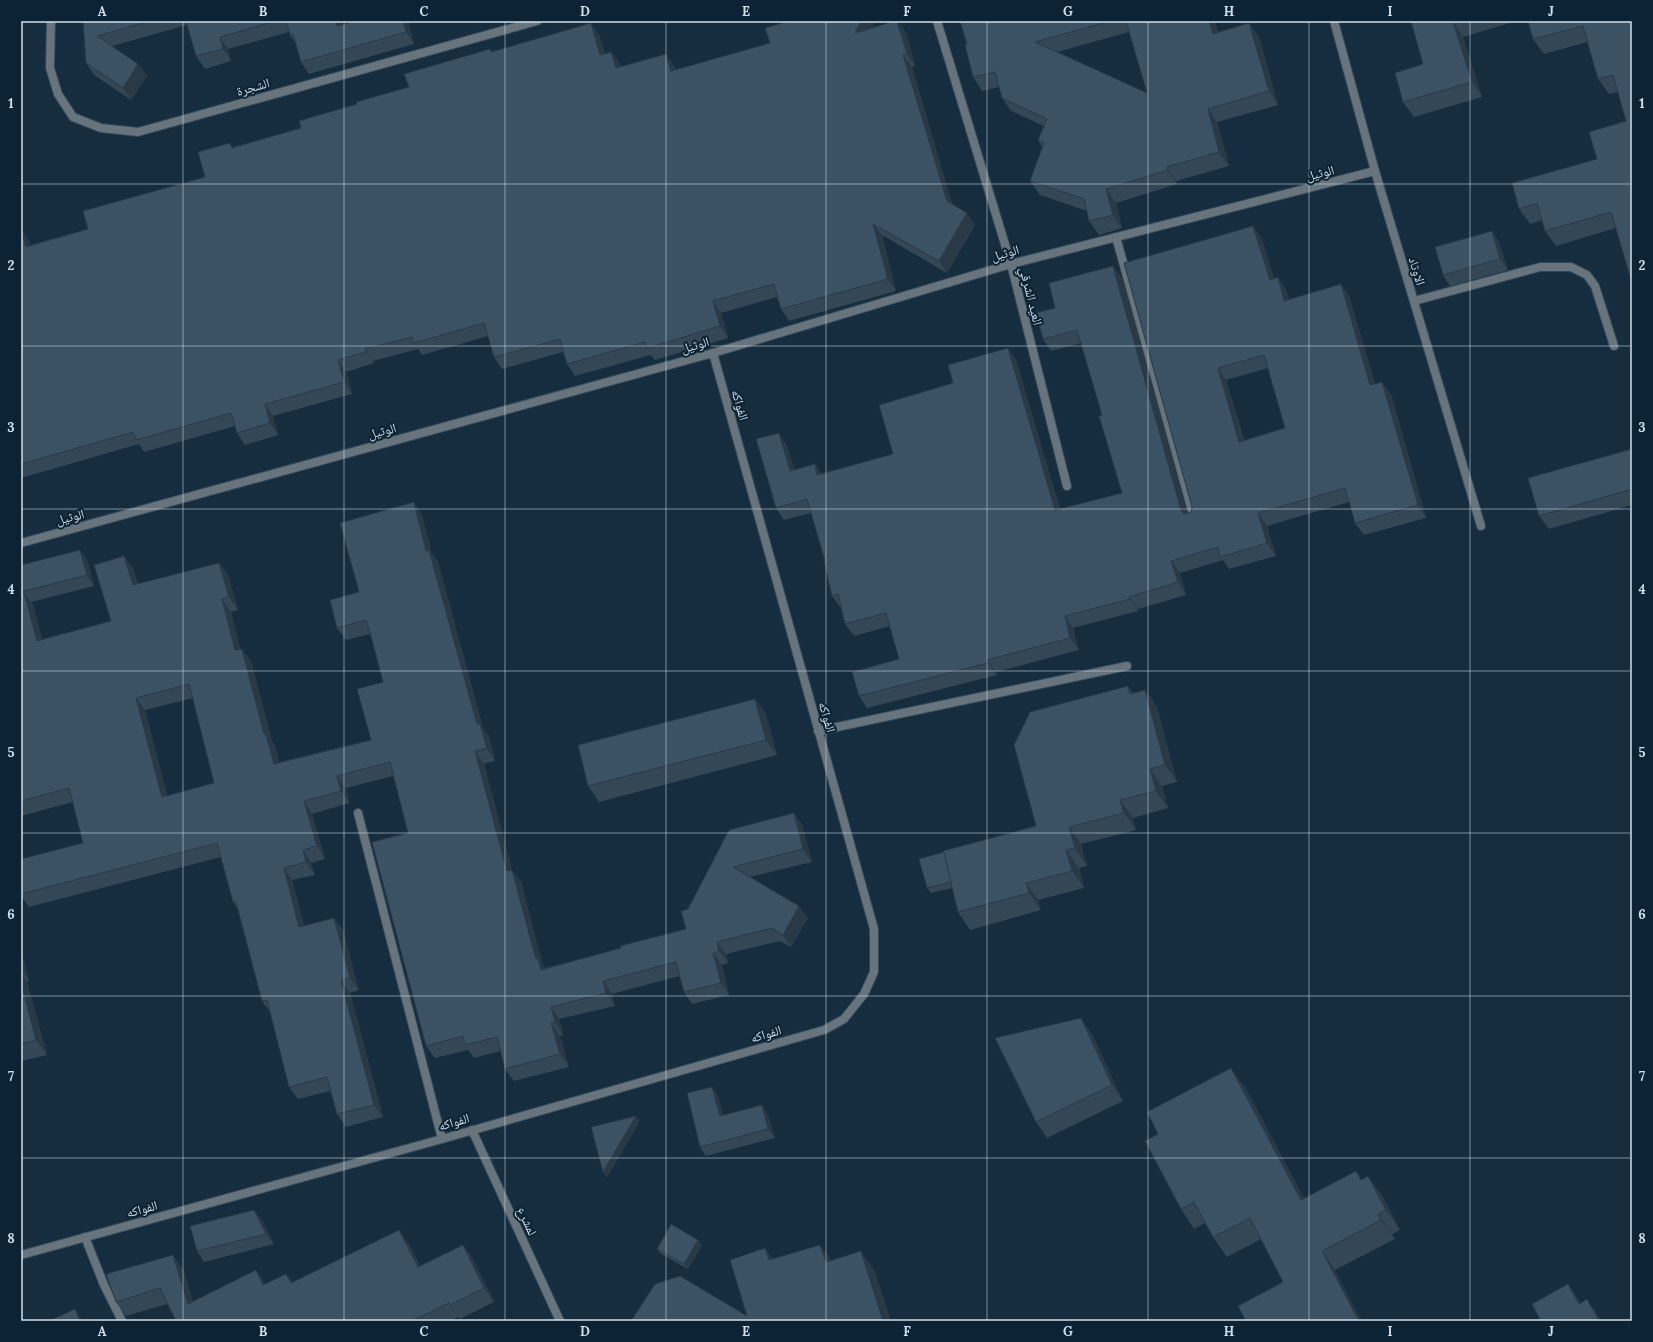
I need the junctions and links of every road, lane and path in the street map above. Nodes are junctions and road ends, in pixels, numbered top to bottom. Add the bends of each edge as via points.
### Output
1 (51, 21) edge
2 (537, 21) edge
3 (937, 21) edge
4 (1334, 21) edge
5 (1375, 171) junction
6 (1116, 237) junction
7 (1011, 264) junction
8 (1414, 301) junction
9 (1614, 346) dead end
10 (713, 353) junction
11 (1067, 486) dead end
12 (1195, 521) edge
13 (1481, 526) dead end
14 (21, 543) edge
15 (1127, 666) dead end
16 (818, 731) junction
17 (358, 813) dead end
18 (472, 1130) junction
19 (442, 1138) junction
20 (85, 1237) junction
21 (21, 1255) edge
22 (122, 1321) edge
23 (560, 1321) edge

1 - 2 street, الشجرة via 50,68 58,94 73,117 101,128 138,132
3 - 7 street, العيد الشرقي
4 - 5 street, الاوتاد
5 - 6 street, الوثيل
5 - 8 street, الاوتاد
6 - 7 street, الوثيل
6 - 12 street
7 - 10 street, الوثيل
7 - 11 street, العيد الشرقي
8 - 9 street via 1528,270 1556,266 1571,267 1587,275 1595,286
8 - 13 street, الاوتاد
10 - 14 street, الوثيل
10 - 16 street, الفواكه
15 - 16 street
16 - 18 street, الفواكه via 874,928 874,972 864,994 844,1019 824,1030
17 - 19 street
18 - 19 street, الفواكه
18 - 23 street, لمشرع
19 - 20 street, الفواكه
20 - 21 street, الفواكه
20 - 22 street

